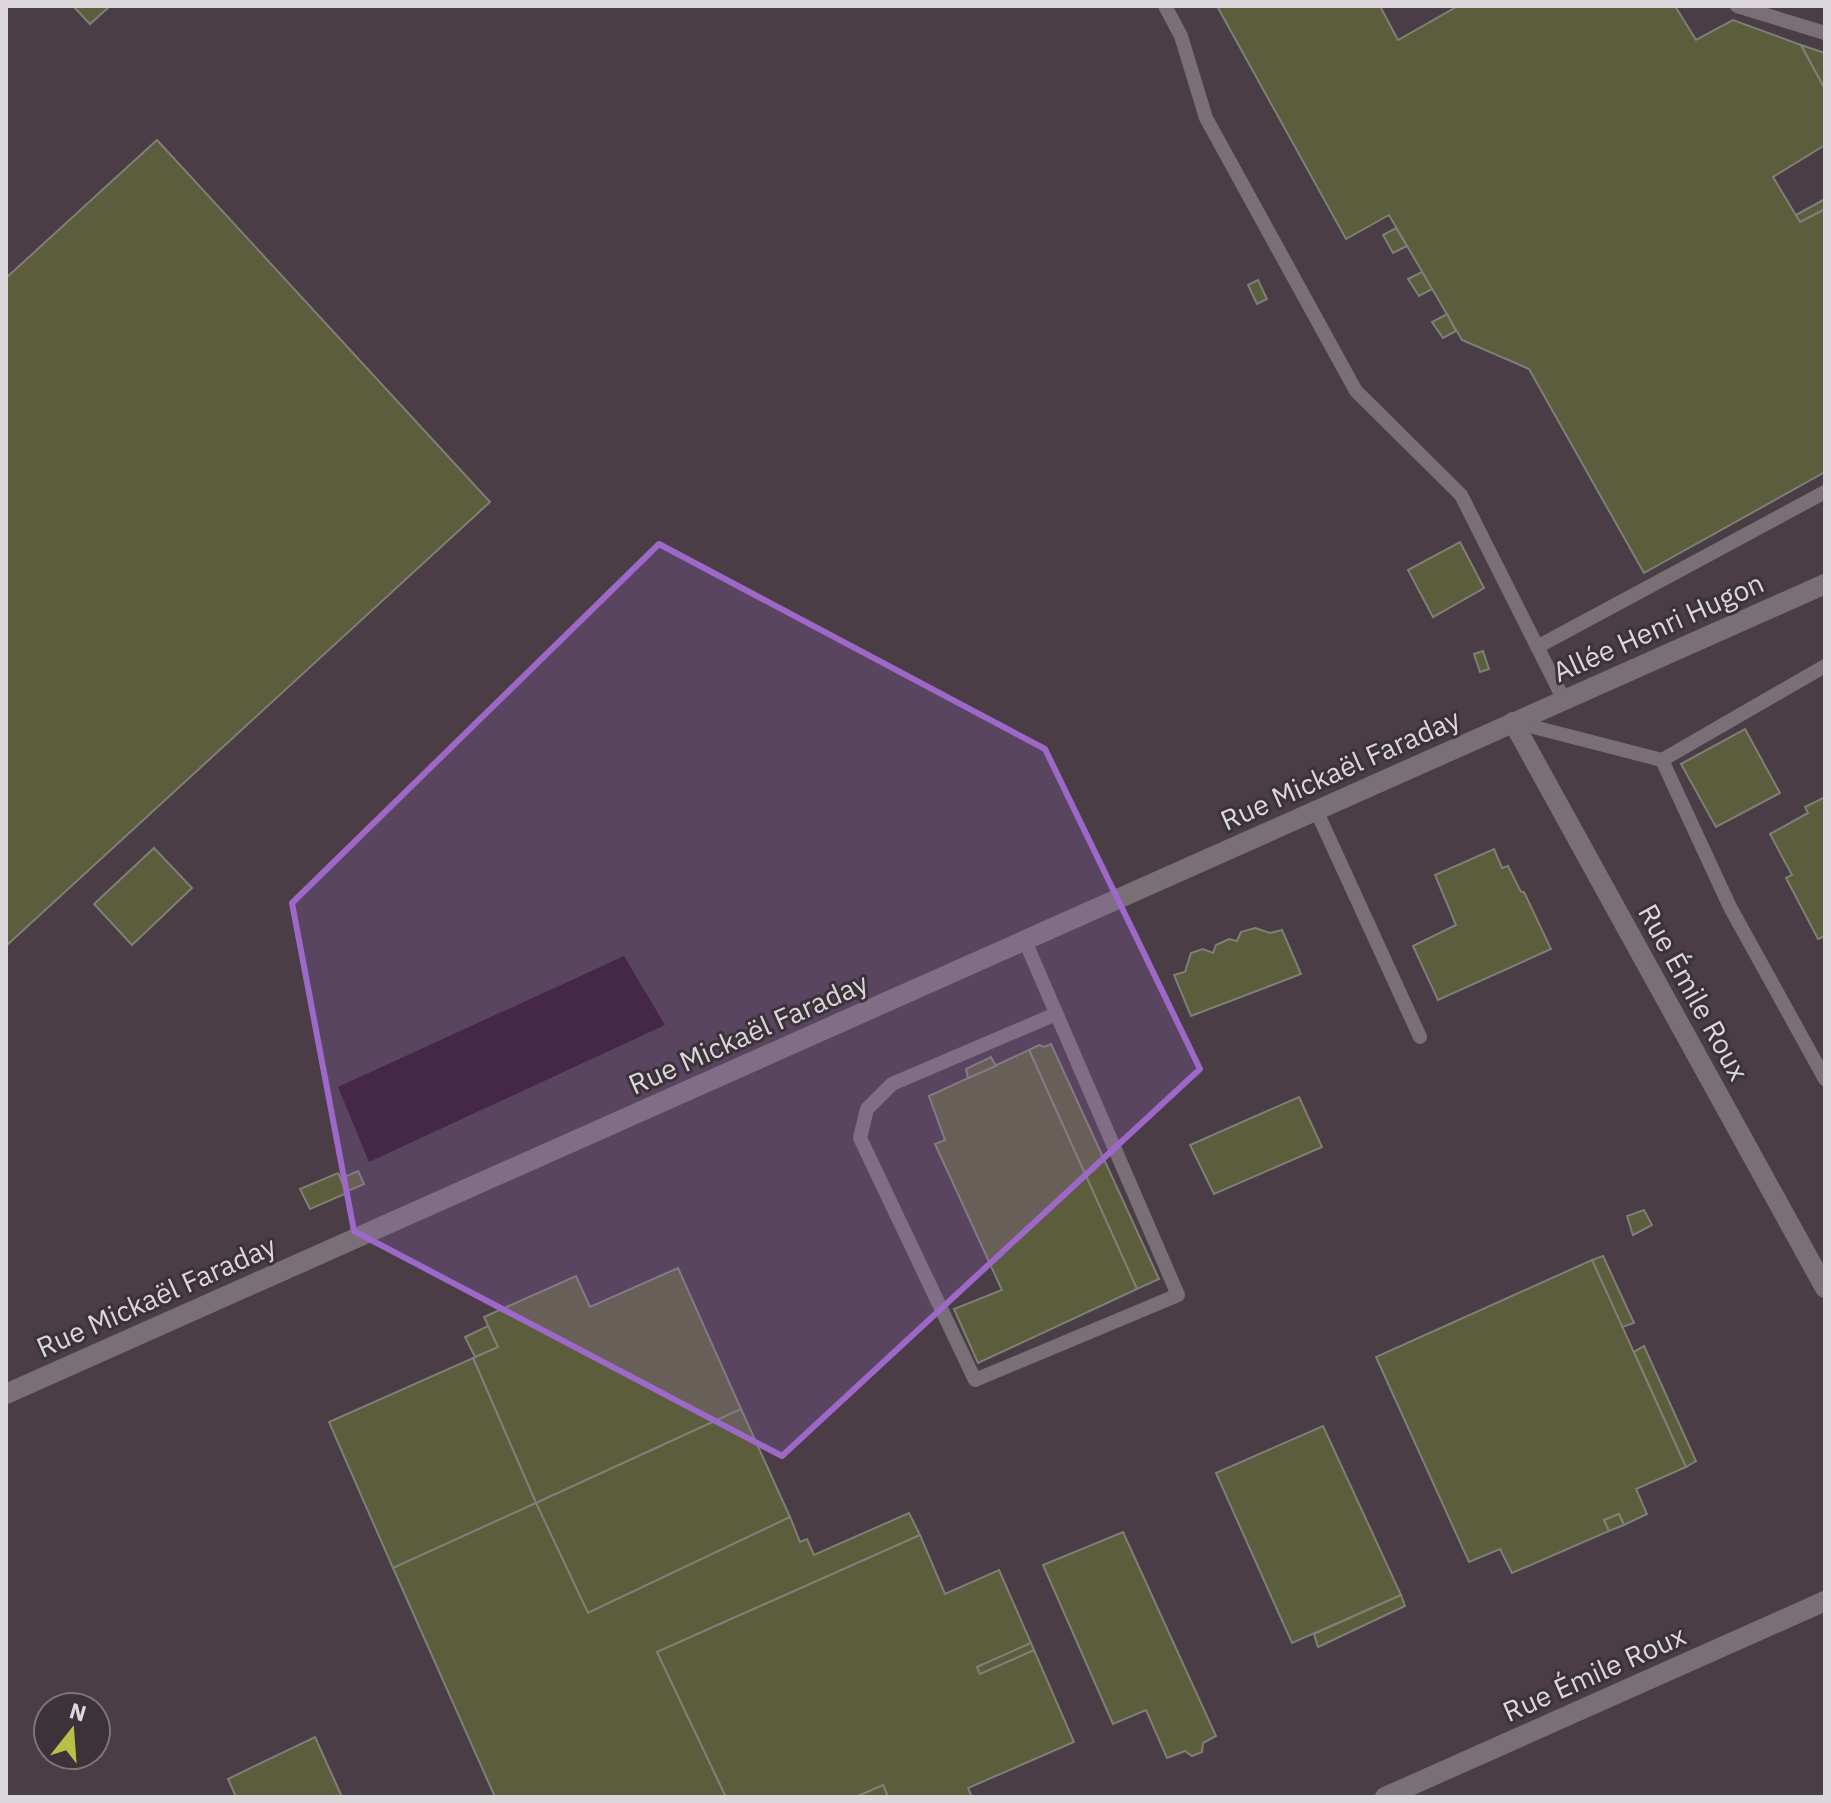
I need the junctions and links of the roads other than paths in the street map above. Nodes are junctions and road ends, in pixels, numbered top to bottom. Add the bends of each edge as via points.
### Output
1 (1165, 6) edge
2 (1737, 6) edge
3 (1825, 33) edge
4 (1825, 492) edge
5 (1825, 584) edge
6 (1537, 647) junction
7 (1825, 666) edge
8 (1564, 700) junction
9 (1513, 722) junction
10 (1662, 760) junction
11 (1316, 810) junction
12 (1025, 941) junction
13 (1056, 1014) junction
14 (1420, 1037) dead end
15 (1825, 1079) edge
16 (1825, 1288) edge
17 (6, 1394) edge
18 (1825, 1601) edge
19 (1385, 1797) edge

1 - 6 lane via 1181,36 1206,118 1356,391 1461,495
2 - 3 lane
4 - 6 lane
5 - 8 street, Allée Henri Hugon
6 - 8 lane
7 - 10 lane
8 - 9 street, Allée Henri Hugon
9 - 10 lane
9 - 11 street, Rue Mickaël Faraday
9 - 16 street, Rue Émile Roux
10 - 15 lane via 1730,907
11 - 12 street, Rue Mickaël Faraday
11 - 14 lane
12 - 13 lane
12 - 17 street, Rue Mickaël Faraday
13 - 13 lane via 1178,1295 975,1380 860,1138 867,1109 892,1084
18 - 19 street, Rue Émile Roux

